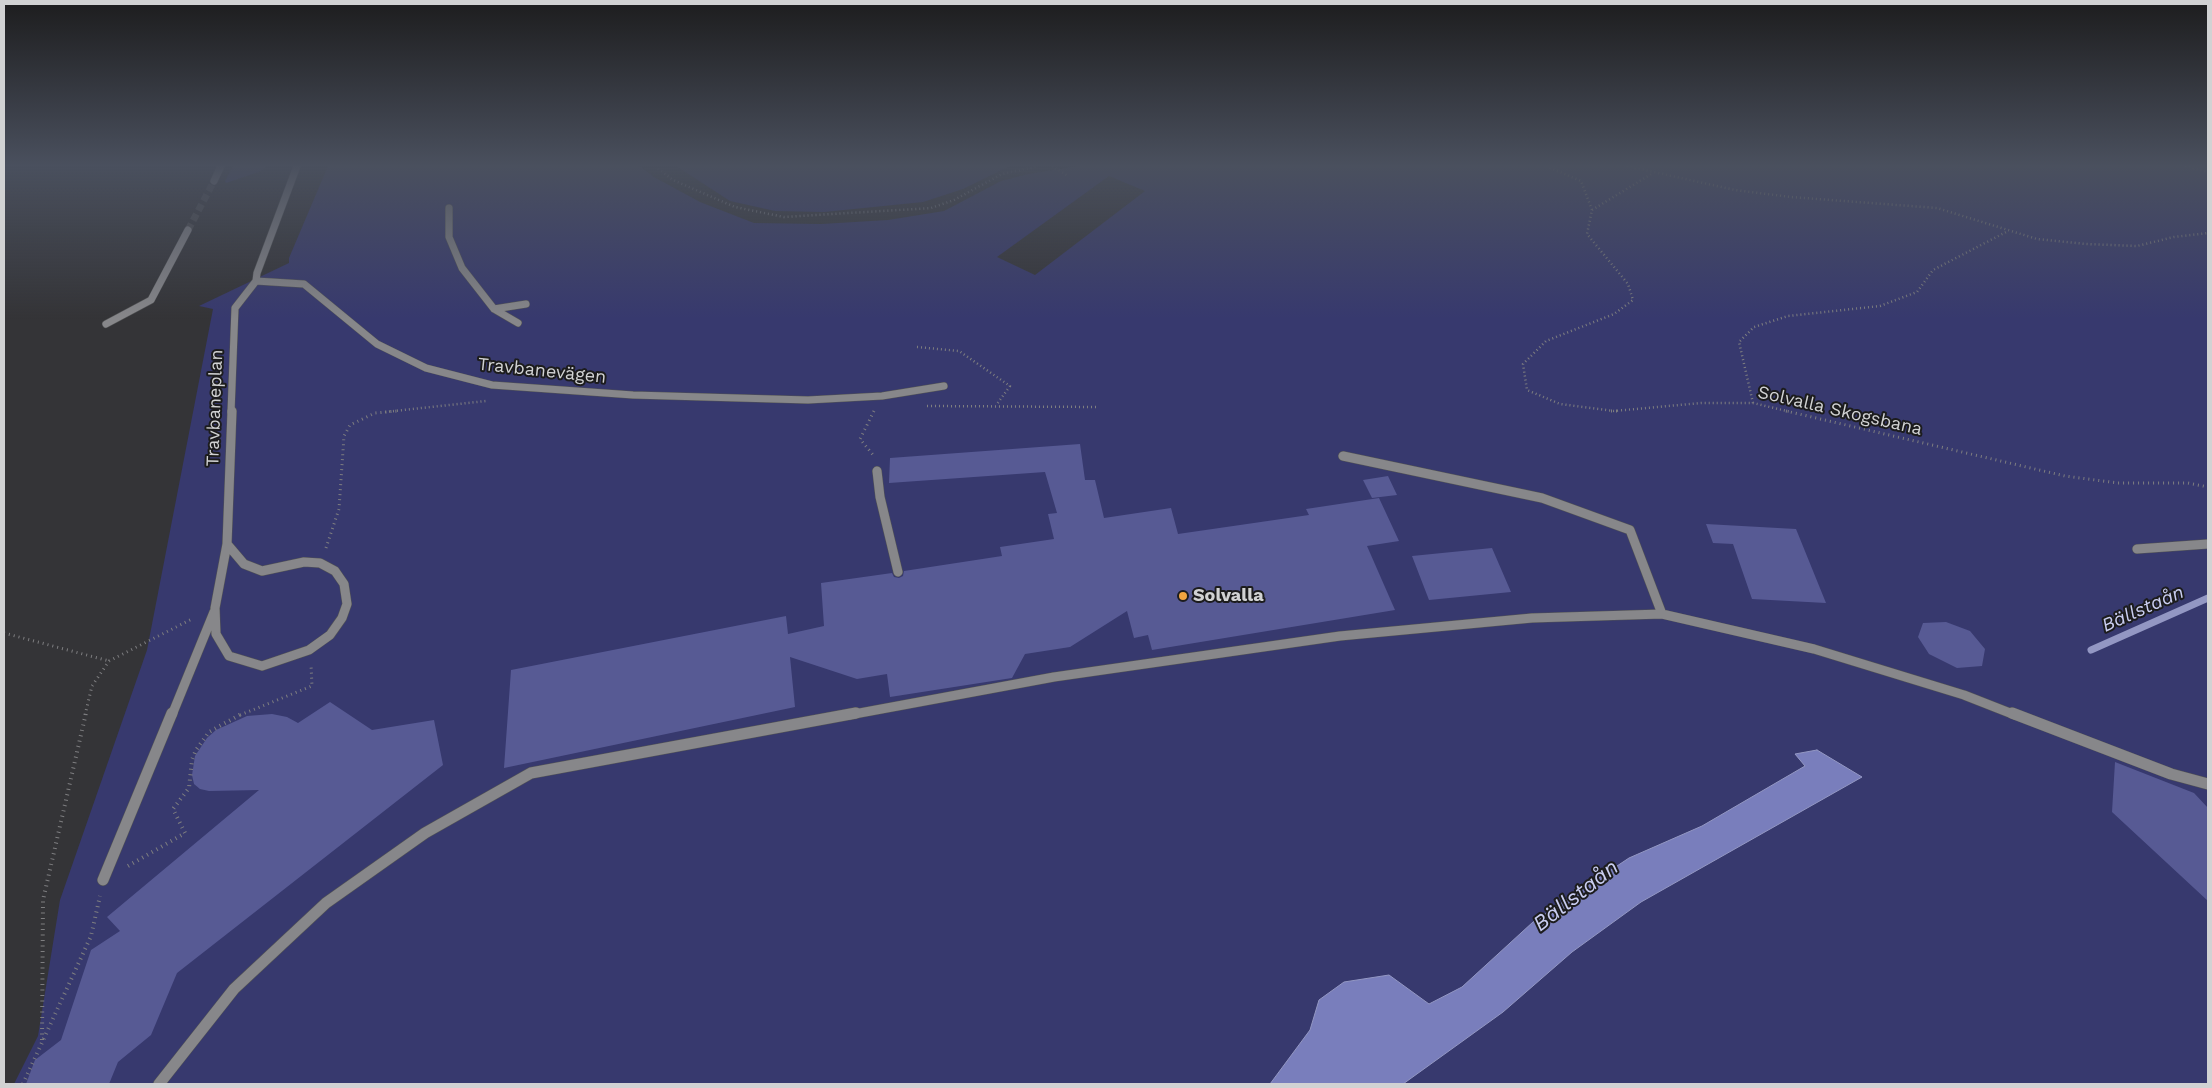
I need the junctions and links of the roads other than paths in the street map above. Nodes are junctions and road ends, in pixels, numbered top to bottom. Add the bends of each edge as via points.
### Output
1 (279, 217) edge
2 (448, 217) edge
3 (188, 230) tunnel mouth
4 (256, 276) junction
5 (526, 304) dead end
6 (494, 309) junction
7 (518, 323) dead end
8 (106, 324) dead end
9 (944, 386) dead end
10 (1343, 456) dead end
11 (877, 471) road end
12 (227, 544) junction
13 (2208, 544) edge
14 (2137, 550) dead end
15 (898, 572) dead end
16 (215, 608) junction
17 (1662, 614) junction
18 (2208, 784) edge
19 (103, 880) road end
20 (159, 1084) edge

1 - 4 street
2 - 6 street via 449,237 455,254 472,283
3 - 8 street via 151,300
4 - 9 street, Travbanevägen via 304,284 377,344 426,368 492,385 633,395 808,400 882,396
4 - 12 street, Travbaneplan via 234,308
5 - 6 street
6 - 7 street
10 - 17 street via 1542,498 1630,530
11 - 15 street
12 - 16 street, Travbaneplan
12 - 16 street, Travbaneplan via 244,564 262,570 304,562 320,563 335,571 344,584 348,604 330,635 309,650 262,666 229,656 216,634
13 - 14 street
16 - 19 street
17 - 18 street via 1814,649 1964,695 2171,774
17 - 20 street via 1532,618 1340,636 1054,677 531,773 425,833 326,902 234,989

